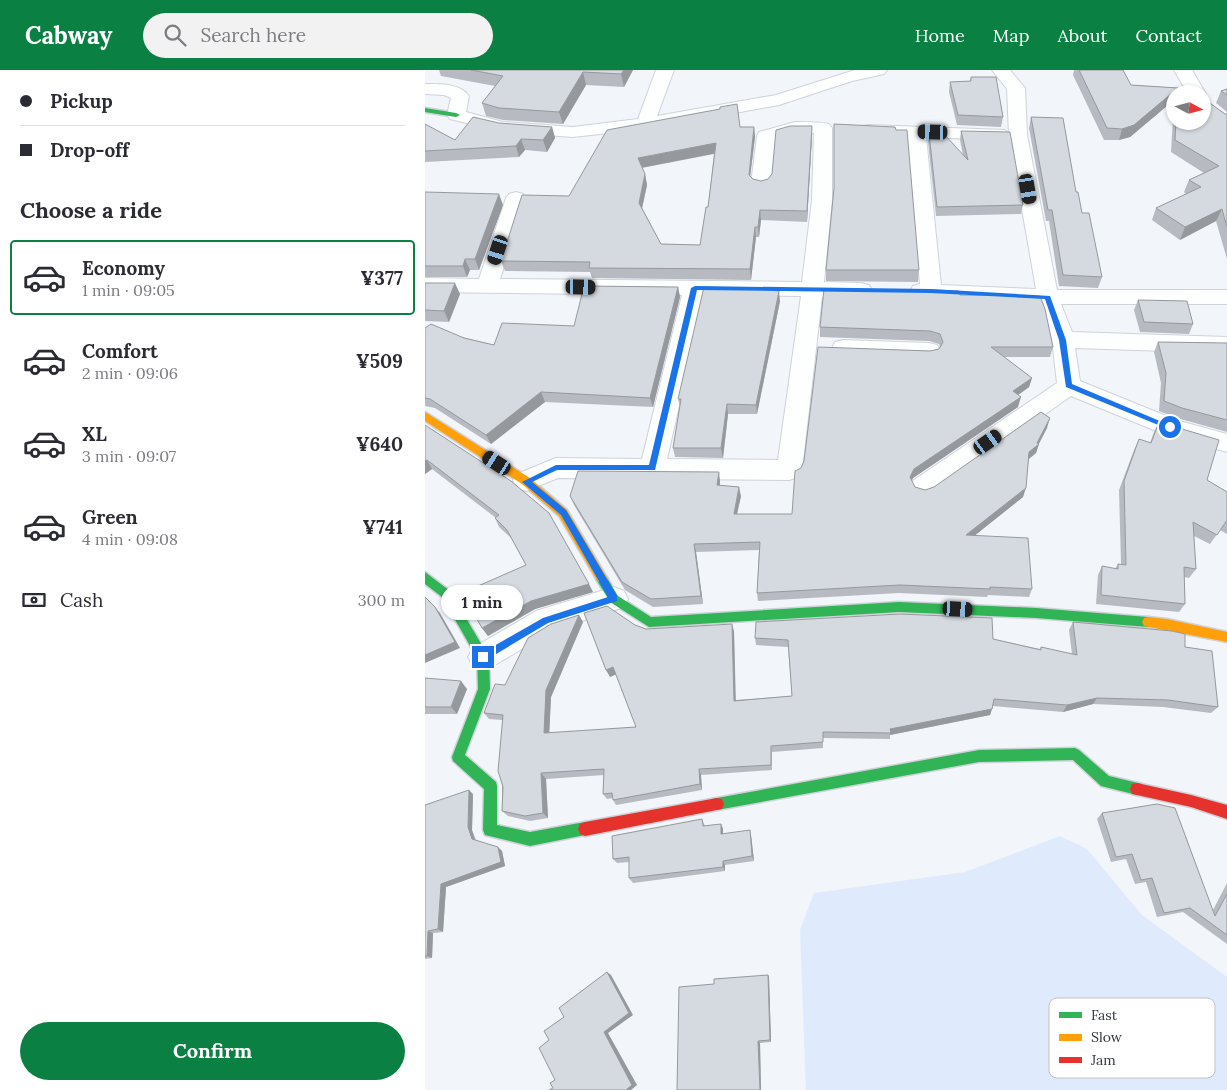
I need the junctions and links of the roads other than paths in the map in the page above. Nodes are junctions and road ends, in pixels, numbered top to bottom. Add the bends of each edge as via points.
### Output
1 (665, 70) edge
2 (878, 70) edge
3 (1001, 70) edge
4 (1183, 70) edge
5 (1192, 85) edge
6 (425, 89) edge
7 (425, 110) edge
8 (456, 115) junction
9 (645, 124) junction
10 (838, 129) junction
11 (916, 131) junction
12 (1018, 135) junction
13 (761, 184) edge
14 (516, 198) dead end
15 (425, 284) edge
16 (487, 285) junction
17 (695, 288) junction
18 (812, 290) junction
19 (931, 291) junction
20 (1048, 297) junction
21 (1227, 297) edge
22 (1063, 340) junction
23 (1227, 345) edge
24 (806, 347) junction
25 (929, 351) edge
26 (1069, 386) junction
27 (425, 416) edge
28 (1227, 443) edge
29 (652, 468) junction
30 (526, 482) junction
31 (923, 487) edge
32 (425, 577) edge
33 (614, 599) junction
34 (1227, 637) edge
35 (483, 657) junction
36 (1227, 812) edge

1 - 9 street
2 - 9 street via 779,100
3 - 12 street via 1015,88
4 - 5 street
6 - 8 street via 447,90 460,96
7 - 8 street
8 - 9 street via 503,127 573,132
10 - 11 street
10 - 13 street via 795,127 766,136
10 - 18 street via 822,200
11 - 12 street
11 - 19 street
12 - 20 street
14 - 16 street
15 - 16 street
16 - 17 street
17 - 18 street
17 - 29 street
18 - 19 street
18 - 24 street
19 - 20 street
20 - 21 street
20 - 22 street
22 - 23 street
22 - 26 street
24 - 25 street
24 - 29 street via 789,470
26 - 28 street via 1170,427
26 - 31 street
27 - 30 street
29 - 30 street via 556,468
30 - 33 street via 563,513
32 - 35 street via 446,594
33 - 34 street via 649,622 899,607 1036,613 1157,624
33 - 35 street via 546,620
35 - 36 street via 484,689 459,757 491,786 490,830 530,840 979,756 1075,754 1106,782 1191,800

